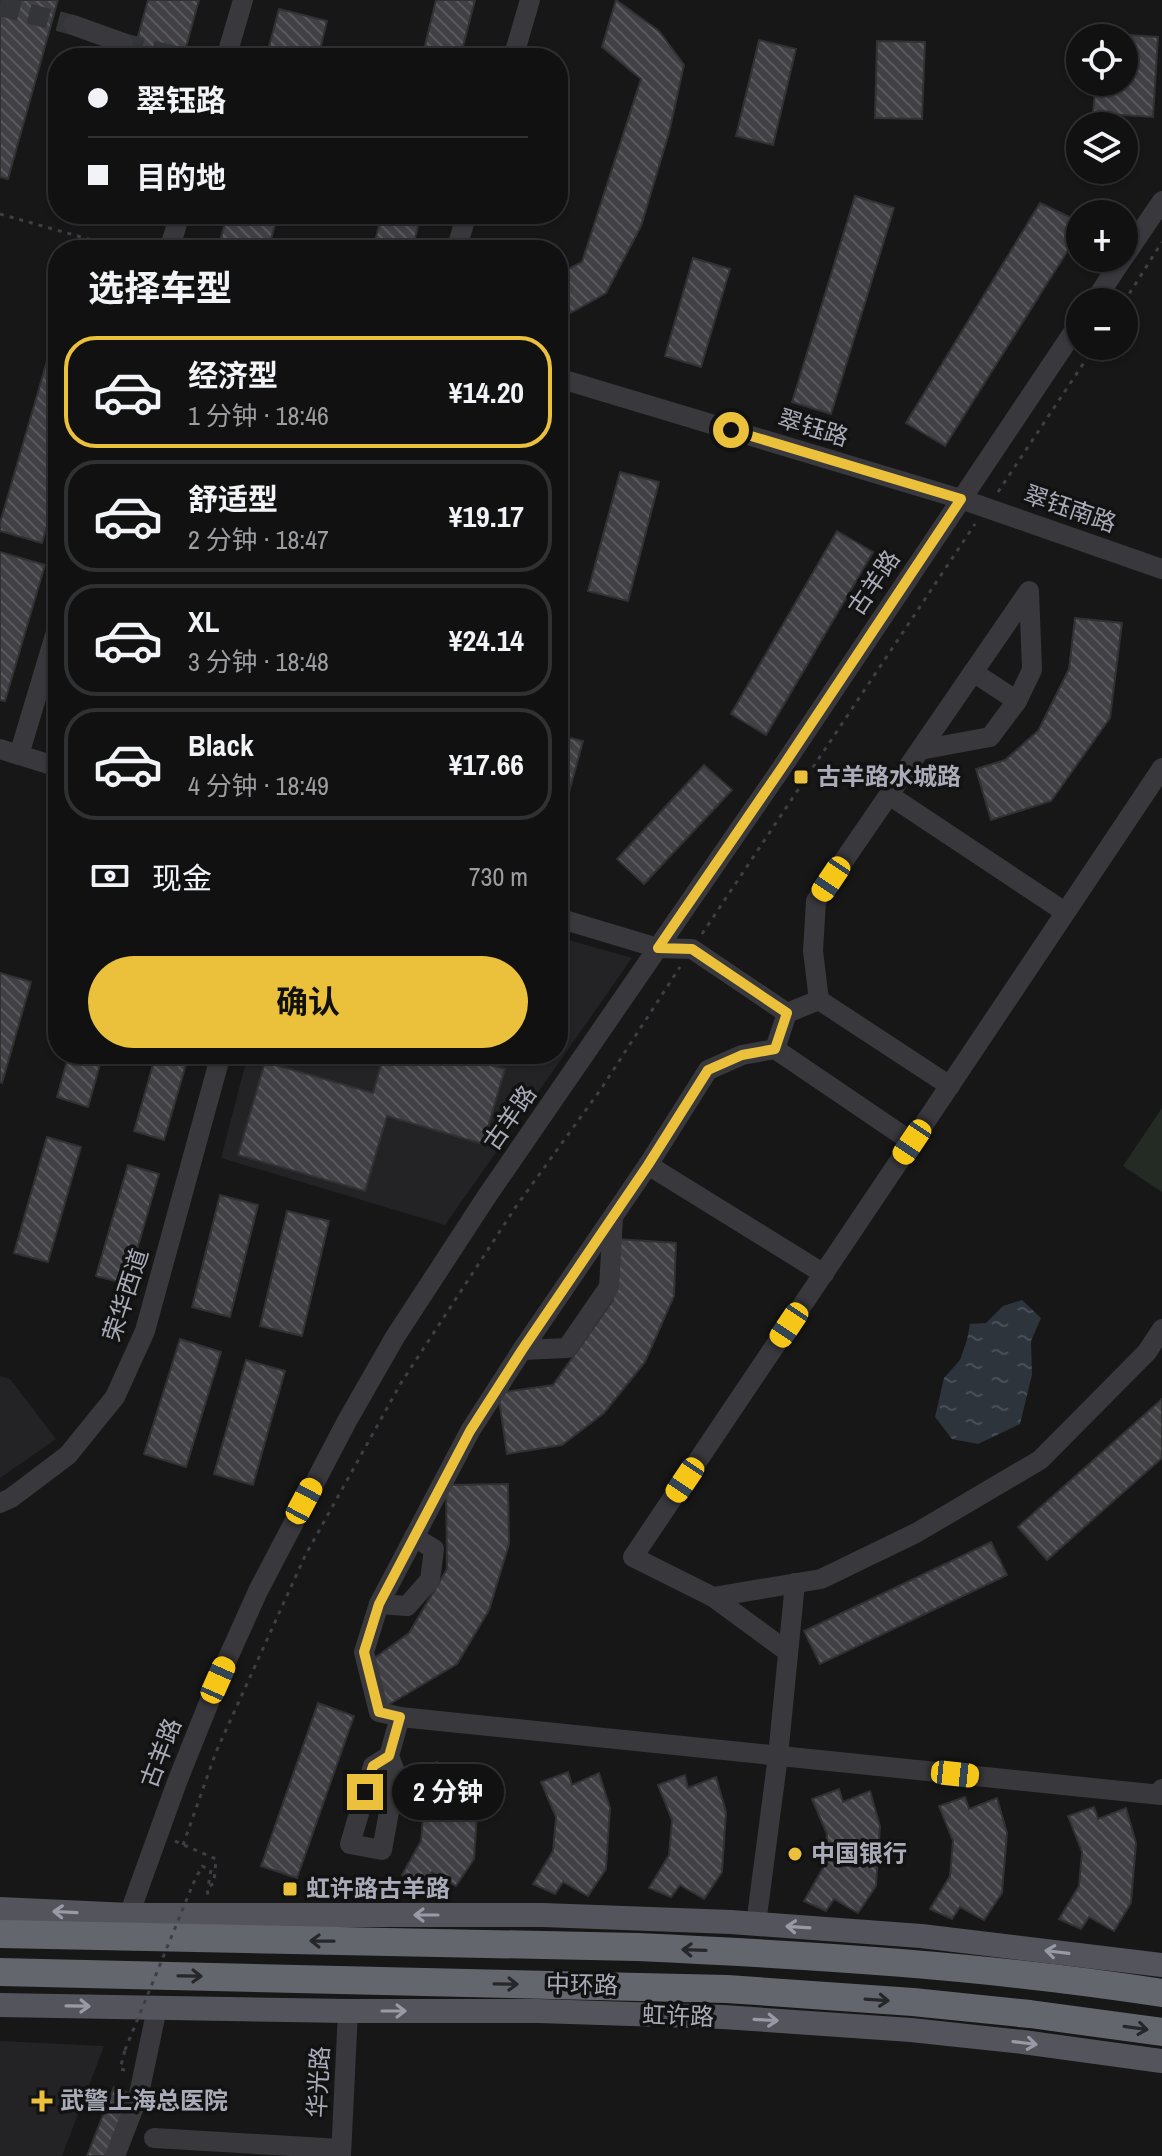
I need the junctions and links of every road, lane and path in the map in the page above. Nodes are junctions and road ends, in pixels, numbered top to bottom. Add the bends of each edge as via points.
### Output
1 (243, 0) edge
2 (530, 0) edge
3 (73, 25) tunnel mouth
4 (123, 43) tunnel mouth
5 (229, 48) edge
6 (516, 48) edge
7 (1162, 201) edge
8 (0, 214) edge
9 (1138, 237) edge
10 (92, 240) edge
11 (1162, 242) edge
12 (1133, 288) edge
13 (1066, 343) edge
14 (1086, 360) edge
15 (568, 381) edge
16 (961, 499) junction
17 (987, 508) junction
18 (1162, 569) edge
19 (48, 651) edge
20 (973, 672) junction
21 (1017, 701) junction
22 (920, 750) junction
23 (10, 752) edge
24 (48, 764) edge
25 (1162, 768) edge
26 (889, 795) junction
27 (1065, 912) junction
28 (568, 921) edge
29 (658, 948) junction
30 (692, 949) junction
31 (819, 1000) junction
32 (787, 1013) junction
33 (775, 1049) junction
34 (218, 1064) edge
35 (950, 1086) junction
36 (912, 1142) junction
37 (648, 1165) junction
38 (613, 1218) junction
39 (824, 1274) junction
40 (564, 1289) junction
41 (595, 1308) junction
42 (1160, 1337) edge
43 (522, 1350) junction
44 (0, 1503) edge
45 (414, 1537) junction
46 (399, 1566) junction
47 (430, 1580) junction
48 (795, 1583) junction
49 (713, 1597) junction
50 (379, 1604) junction
51 (788, 1652) junction
52 (400, 1717) junction
53 (389, 1756) dead end
54 (778, 1756) junction
55 (1162, 1789) edge
56 (158, 1833) junction
57 (183, 1845) junction
58 (207, 1888) junction
59 (0, 1909) edge
60 (129, 1915) junction
61 (211, 1915) junction
62 (756, 1924) junction
63 (0, 1934) edge
64 (1162, 1965) edge
65 (0, 1972) edge
66 (1162, 1993) edge
67 (0, 2005) edge
68 (157, 2008) junction
69 (348, 2011) junction
70 (1162, 2032) edge
71 (125, 2050) dead end
72 (1162, 2061) edge
73 (154, 2138) dead end
74 (341, 2152) edge
75 (115, 2156) edge

1 - 5 street
2 - 6 street
3 - 4 street
7 - 9 street
8 - 10 path
11 - 12 path
13 - 16 street, 古羊路
14 - 17 path
15 - 16 street, 翠钰路
16 - 17 street, 翠钰南路
16 - 29 street, 古羊路
17 - 18 street, 翠钰南路
17 - 30 path
19 - 23 street
20 - 21 street
20 - 21 street via 1029,591 1032,670
20 - 22 street
21 - 22 street via 990,737
22 - 26 street
23 - 24 street
25 - 27 street
26 - 27 street
26 - 31 street via 816,901 813,951
27 - 35 street
28 - 29 street
29 - 30 street
29 - 56 street, 古羊路 via 456,1242 347,1421 253,1604
30 - 32 street
30 - 57 path via 401,1383 305,1556 216,1752
31 - 32 street
31 - 35 street
32 - 33 street
33 - 36 street
33 - 37 street via 742,1055 708,1070
34 - 44 street, 荣华西道 via 145,1331 115,1397 68,1455
35 - 36 street
36 - 39 street
37 - 38 street
37 - 39 street
38 - 40 street
38 - 41 street via 609,1287
39 - 49 street via 633,1557
40 - 41 street
40 - 43 street
41 - 43 street via 567,1348
42 - 48 street via 1040,1460 916,1533 821,1579
43 - 45 street via 470,1431
45 - 46 street
45 - 47 street via 434,1549
46 - 47 street
46 - 50 street
47 - 50 street via 407,1606
48 - 49 street
48 - 51 street
49 - 51 street
50 - 52 street via 364,1652 379,1712
51 - 54 street
52 - 53 street
52 - 54 street
54 - 55 street via 1161,1795
54 - 62 street
56 - 57 path
56 - 60 street, 古羊路
57 - 58 path via 216,1859 214,1883
58 - 61 path
58 - 71 path, bridge via 211,1870 202,1866
60 -> 59 main road
60 - 61 main road
62 -> 61 main road via 543,1915
64 -> 62 main road via 921,1936
66 -> 63 highway, 中环路 via 918,1964 731,1951
65 -> 70 highway, 中环路 via 727,1989 1030,2014
67 -> 68 main road, 虹许路
68 - 69 main road, 虹许路
68 - 75 street via 139,2094
69 -> 72 main road, 虹许路 via 723,2017 1023,2042
69 - 74 street, 华光路
73 - 74 street

